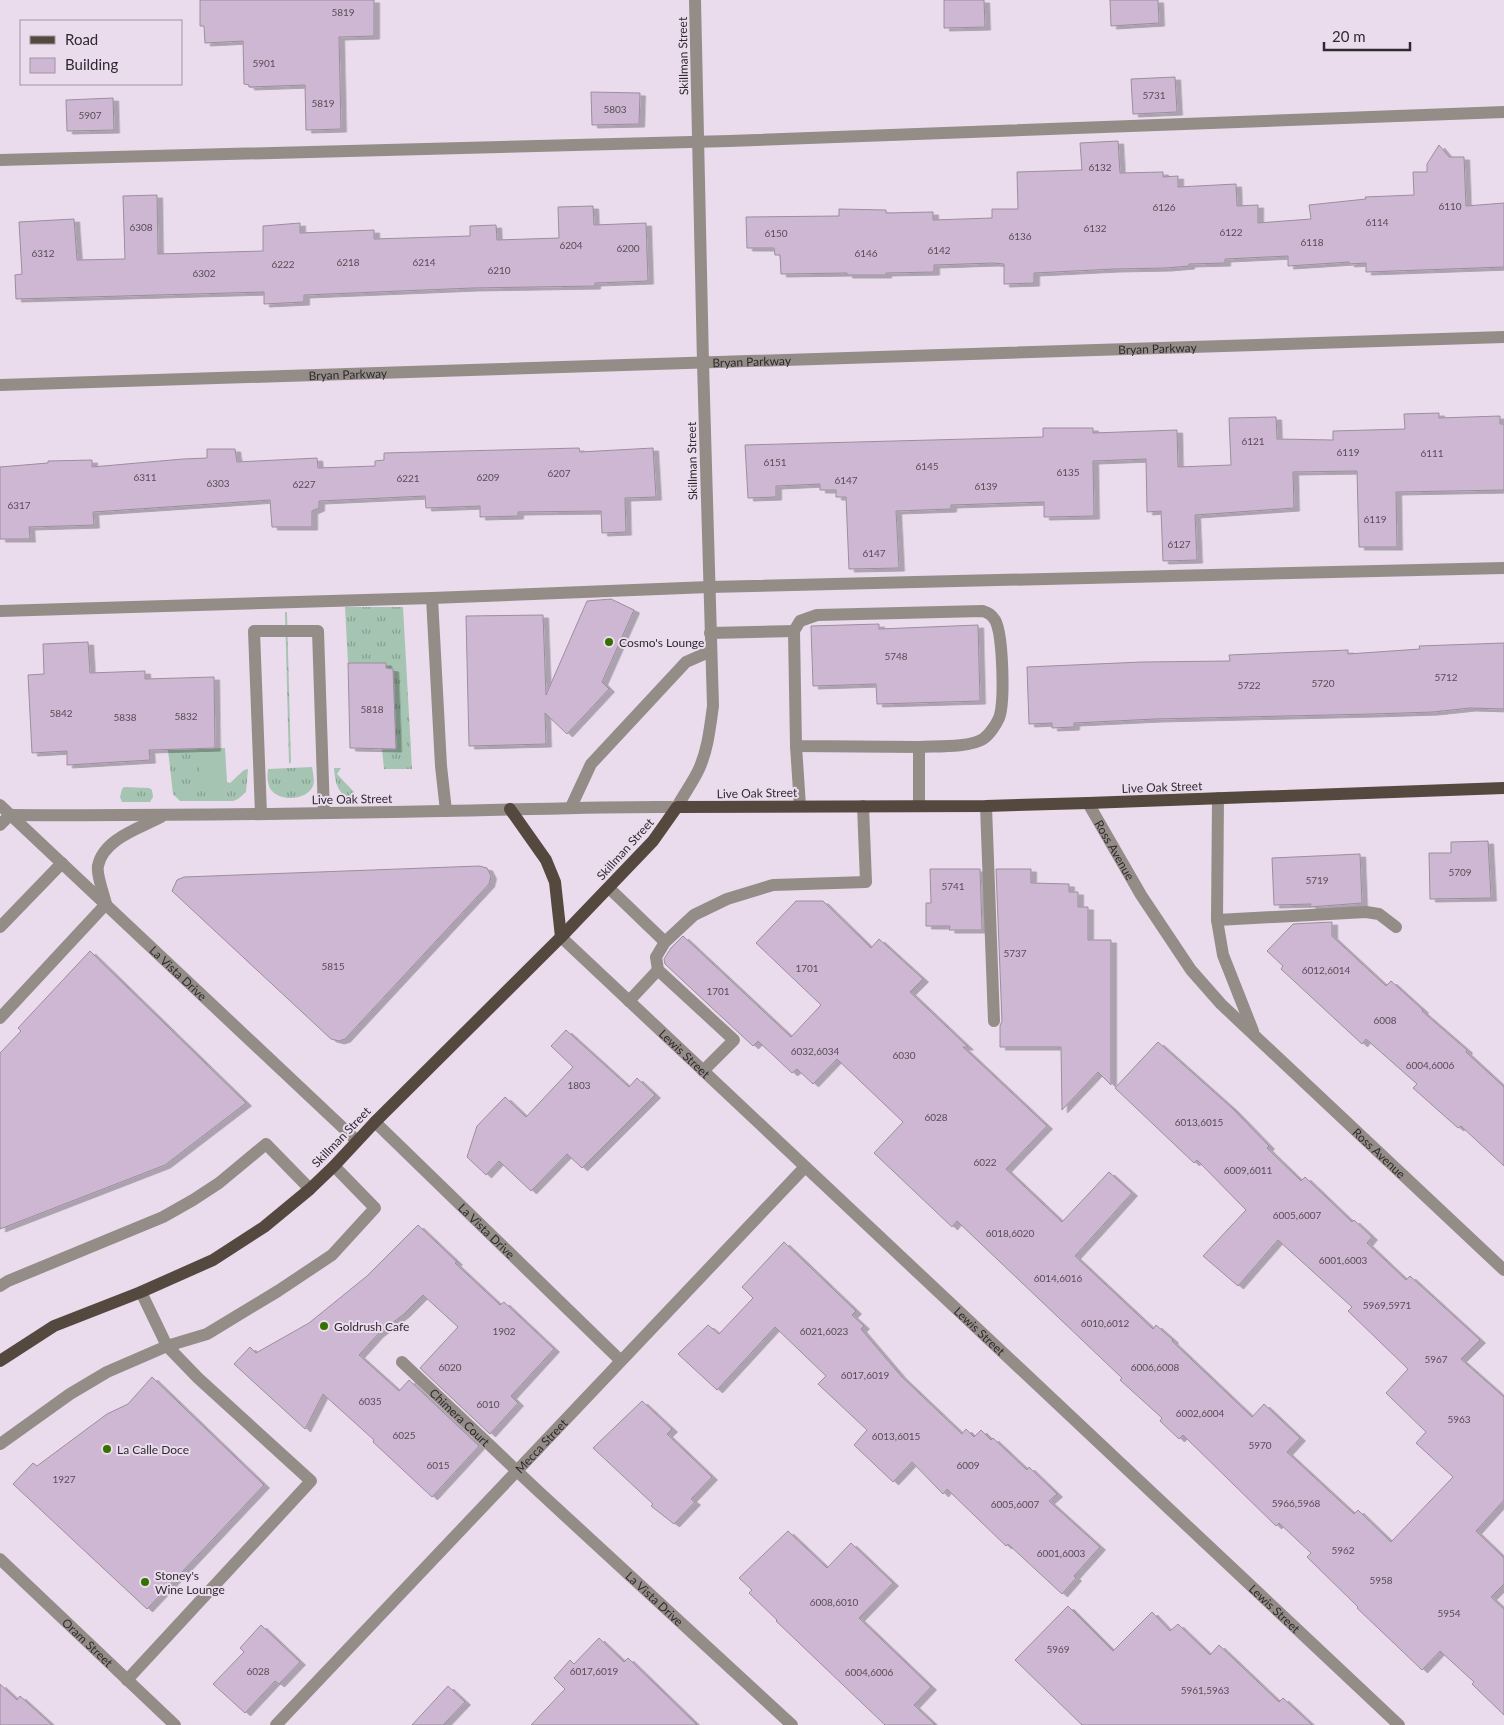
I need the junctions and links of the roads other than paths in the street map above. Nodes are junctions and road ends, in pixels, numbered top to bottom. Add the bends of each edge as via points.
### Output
1 (695, 0) edge
2 (1504, 112) edge
3 (698, 142) junction
4 (0, 160) edge
5 (1504, 337) edge
6 (703, 363) junction
7 (0, 385) edge
8 (1504, 568) edge
9 (709, 587) junction
10 (432, 598) junction
11 (0, 611) edge
12 (794, 631) junction
13 (710, 633) junction
14 (711, 650) junction
15 (796, 746) junction
16 (919, 747) junction
17 (1504, 788) edge
18 (1218, 798) junction
19 (1088, 803) junction
20 (0, 805) edge
21 (800, 806) junction
22 (863, 806) junction
23 (919, 806) junction
24 (986, 806) junction
25 (677, 807) junction
26 (571, 808) junction
27 (510, 809) junction
28 (446, 811) junction
29 (324, 813) junction
30 (261, 814) junction
31 (10, 815) junction
32 (163, 816) junction
33 (0, 826) edge
34 (62, 863) junction
35 (609, 888) junction
36 (106, 904) junction
37 (1217, 920) junction
38 (0, 927) edge
39 (1396, 927) dead end
40 (561, 937) junction
41 (665, 942) junction
42 (658, 970) junction
43 (629, 1002) junction
44 (0, 1018) edge
45 (994, 1022) dead end
46 (1254, 1036) junction
47 (703, 1071) junction
48 (375, 1122) junction
49 (358, 1141) junction
50 (334, 1166) junction
51 (805, 1167) junction
52 (310, 1188) junction
53 (1504, 1270) edge
54 (0, 1286) edge
55 (141, 1292) junction
56 (166, 1346) junction
57 (620, 1360) junction
58 (0, 1361) edge
59 (402, 1362) dead end
60 (0, 1444) edge
61 (517, 1471) junction
62 (0, 1560) edge
63 (127, 1680) junction
64 (175, 1725) edge
65 (276, 1725) edge
66 (792, 1725) edge
67 (1399, 1725) edge

1 - 3 street, Skillman Street
2 - 3 street
3 - 4 street
3 - 6 street, Skillman Street
5 - 6 street, Bryan Parkway
6 - 7 street, Bryan Parkway
6 - 9 street, Skillman Street
8 - 9 street
9 - 10 street
9 - 13 street, Skillman Street
10 - 11 street
10 - 28 street
12 - 13 street
12 - 15 street
12 - 16 street via 800,621 817,615 983,611 991,614 1000,638 1002,701 999,718 982,739 961,745
13 - 14 street, Skillman Street
14 - 25 street, Skillman Street via 713,706 709,733 699,769
14 - 26 street via 686,662 591,764
15 - 16 street
15 - 21 street
16 - 23 street
17 - 18 main road, Live Oak Street
18 - 19 main road, Live Oak Street
18 - 37 street, Ross Avenue
19 - 24 main road, Live Oak Street
19 - 46 street, Ross Avenue via 1141,896 1191,970
20 - 31 street, La Vista Drive
21 - 22 main road, Live Oak Street
21 - 25 main road, Live Oak Street
22 - 23 main road, Live Oak Street
22 - 41 street via 866,882 773,886 727,899 694,915
23 - 24 main road, Live Oak Street
24 - 45 street
25 - 26 street, Live Oak Street
25 - 35 main road, Skillman Street via 653,841
26 - 27 street, Live Oak Street
27 - 28 street, Live Oak Street
27 - 40 main road via 546,860 555,882
28 - 29 street, Live Oak Street
29 - 30 street, Live Oak Street
29 - 30 street via 318,631 254,631
30 - 32 street, Live Oak Street
31 - 32 street, Live Oak Street
31 - 33 street
31 - 34 street, La Vista Drive
32 - 36 street via 117,840 103,853 97,867
34 - 36 street, La Vista Drive
34 - 38 street
35 - 40 main road, Skillman Street
35 - 41 street
36 - 44 street
36 - 49 street, La Vista Drive
37 - 39 street via 1366,912 1379,914
37 - 46 street, Ross Avenue via 1223,955
40 - 43 street, Lewis Street
40 - 48 main road, Skillman Street
41 - 42 street via 656,957
42 - 43 street
42 - 47 street via 734,1040
43 - 47 street, Lewis Street
46 - 53 street, Ross Avenue
47 - 51 street, Lewis Street
48 - 49 main road, Skillman Street
48 - 57 street, La Vista Drive
49 - 50 main road, Skillman Street
50 - 52 main road, Skillman Street
50 - 56 street via 375,1208 332,1255 207,1334
51 - 57 street, Mecca Street
51 - 67 street, Lewis Street
52 - 54 street via 266,1144 218,1183 162,1217
52 - 55 main road, Skillman Street via 264,1227 213,1260
55 - 56 street
55 - 58 main road, Skillman Street via 54,1326
56 - 60 street via 107,1372
56 - 63 street via 311,1481
57 - 61 street, Mecca Street
59 - 61 street, Chimera Court
61 - 65 street, Mecca Street
61 - 66 street, La Vista Drive
62 - 63 street, Oram Street
63 - 64 street, Oram Street

